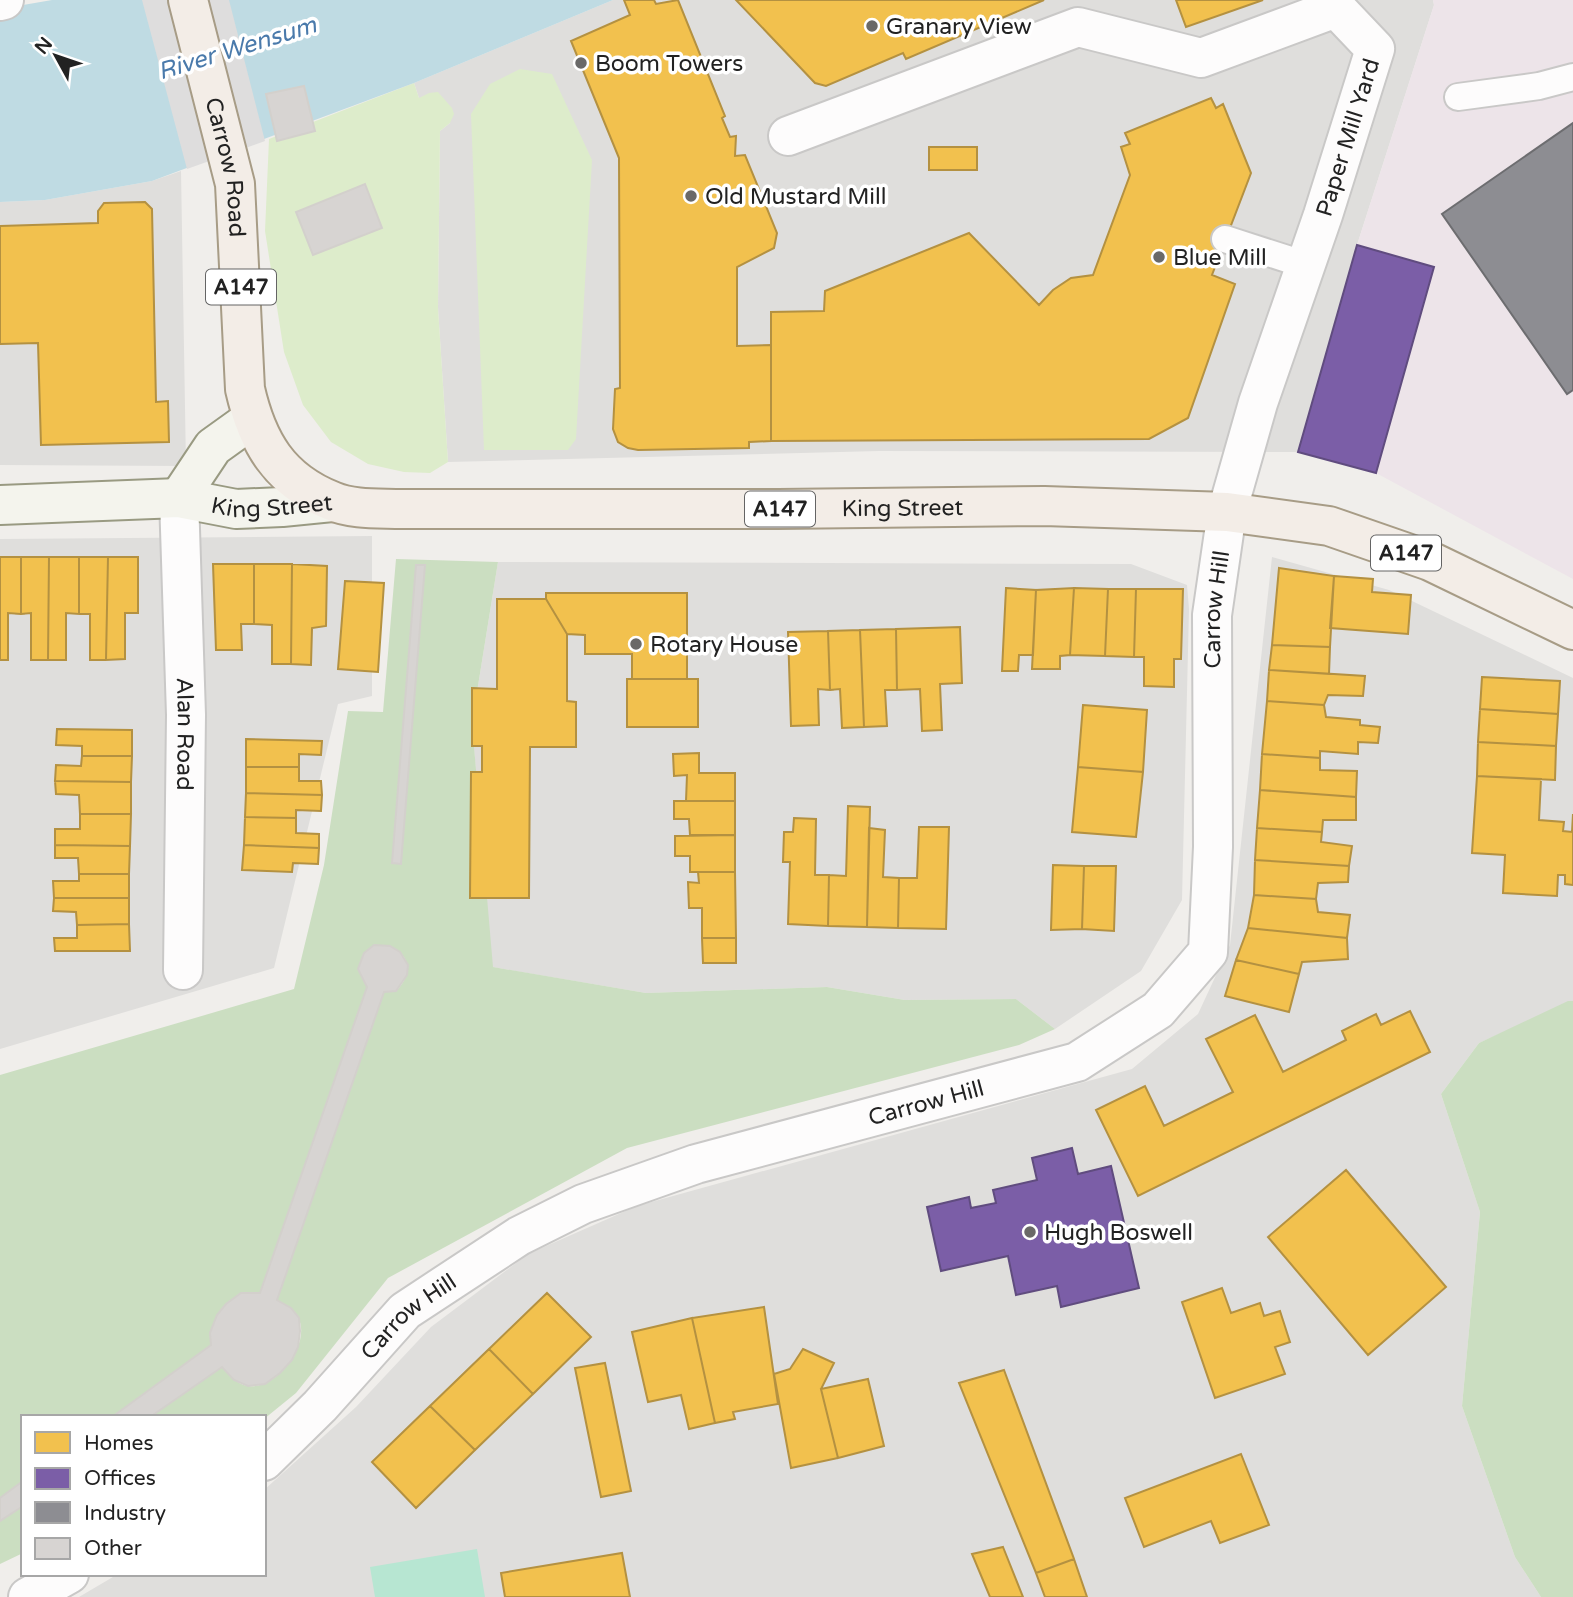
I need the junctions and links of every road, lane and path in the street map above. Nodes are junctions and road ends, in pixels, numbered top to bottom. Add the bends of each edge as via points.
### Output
1 (188, 0) edge
2 (1573, 76) edge
3 (1458, 97) dead end
4 (788, 136) dead end
5 (1225, 239) dead end
6 (1306, 265) junction
7 (252, 419) junction
8 (179, 498) junction
9 (332, 502) junction
10 (0, 505) edge
11 (1227, 512) junction
12 (1573, 629) edge
13 (183, 970) dead end
14 (266, 1459) edge
15 (65, 1576) edge
16 (28, 1597) edge

1 - 7 main road, Carrow Road / A147 via 235,184 246,389
2 - 3 lane via 1539,86
4 - 6 street, Paper Mill Yard via 1078,27 1201,58 1336,8 1375,50
5 - 6 lane
6 - 11 street, Paper Mill Yard via 1258,403
7 - 8 street via 213,447
7 - 9 main road, Carrow Road / A147 via 271,458 295,481
8 - 9 street, King Street via 236,509
8 - 10 street, King Street
8 - 13 street, Alan Road via 186,715
9 - 11 main road, King Street / A147 via 402,509 1044,506
11 - 12 main road, King Street / A147 via 1342,530 1430,561
11 - 14 street, Carrow Hill via 1212,615 1213,847 1208,952 1158,1010 1077,1062 696,1164 565,1211 405,1311
15 - 16 street

